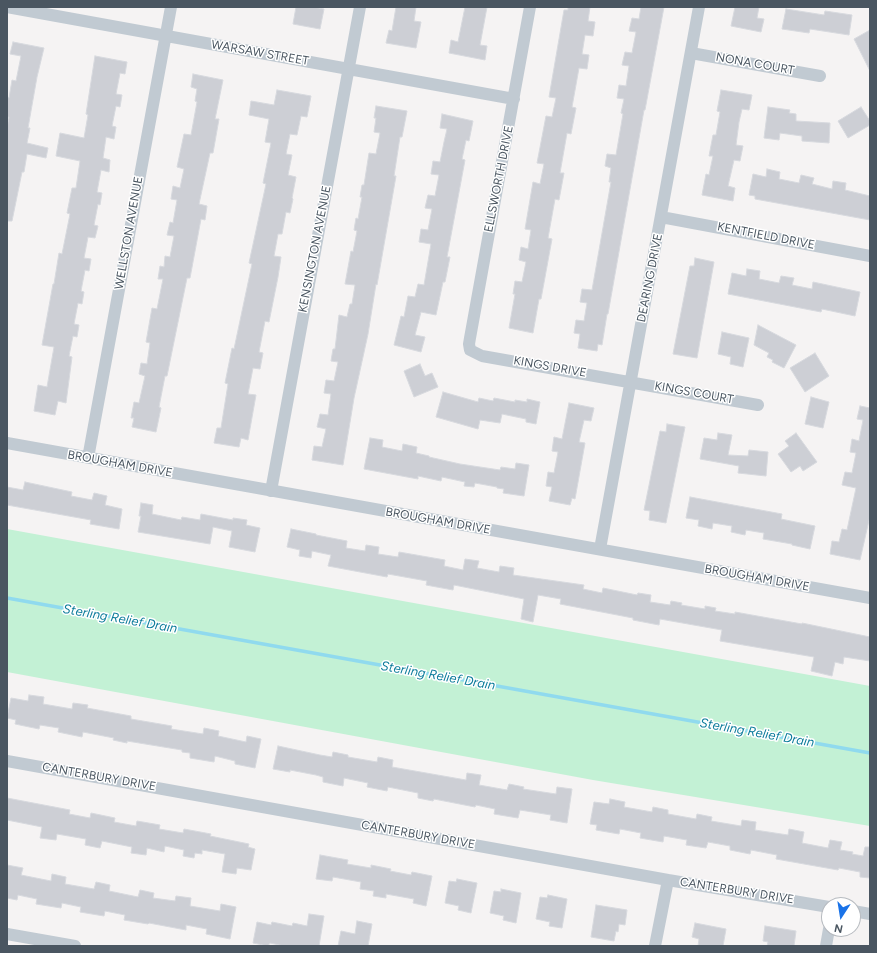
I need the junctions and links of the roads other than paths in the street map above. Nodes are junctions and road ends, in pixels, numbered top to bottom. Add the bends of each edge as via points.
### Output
1 (7, 7) edge
2 (171, 7) edge
3 (360, 7) edge
4 (530, 7) edge
5 (699, 7) edge
6 (165, 36) junction
7 (691, 53) junction
8 (349, 69) junction
9 (820, 76) dead end
10 (514, 99) junction
11 (661, 217) junction
12 (870, 256) edge
13 (470, 350) joint
14 (630, 382) junction
15 (758, 405) dead end
16 (7, 443) edge
17 (88, 458) junction
18 (271, 491) junction
19 (600, 549) junction
20 (870, 598) edge
21 (7, 761) edge
22 (668, 880) junction
23 (821, 906) edge
24 (7, 934) edge
25 (75, 946) edge
26 (655, 946) edge

1 - 6 street, WARSAW STREET
2 - 6 street, WELLSTON AVENUE
3 - 8 street, KENSINGTON AVENUE
4 - 10 street, ELLSWORTH DRIVE
5 - 7 street, DEARING DRIVE
6 - 8 street, WARSAW STREET
6 - 17 street, WELLSTON AVENUE
7 - 9 street, NONA COURT
7 - 11 street, DEARING DRIVE
8 - 10 street, WARSAW STREET
8 - 18 street, KENSINGTON AVENUE
10 - 13 street, ELLSWORTH DRIVE via 470,338
11 - 12 street, KENTFIELD DRIVE
11 - 14 street, DEARING DRIVE
13 - 14 street, KINGS DRIVE via 482,356
14 - 15 street, KINGS COURT
14 - 19 street, DEARING DRIVE
16 - 17 street, BROUGHAM DRIVE
17 - 18 street, BROUGHAM DRIVE
18 - 19 street, BROUGHAM DRIVE
19 - 20 street, BROUGHAM DRIVE
21 - 22 street, CANTERBURY DRIVE
22 - 23 street, CANTERBURY DRIVE
22 - 26 street
24 - 25 street

